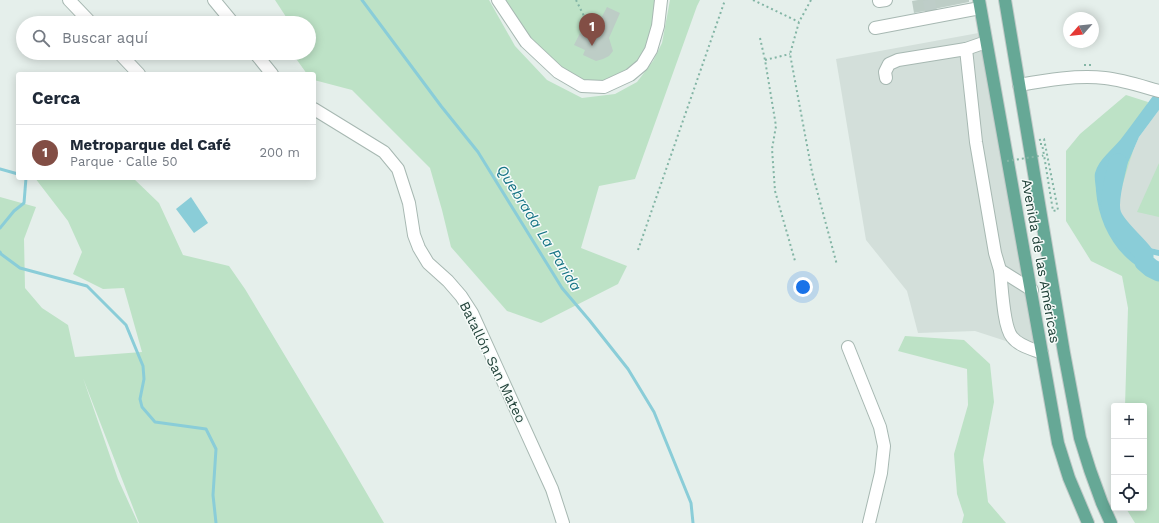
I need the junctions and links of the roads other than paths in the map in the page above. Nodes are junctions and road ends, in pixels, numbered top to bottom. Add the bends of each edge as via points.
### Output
1 (69, 0) edge
2 (214, 0) edge
3 (498, 0) edge
4 (661, 0) edge
5 (1005, 0) edge
6 (980, 4) edge
7 (84, 16) edge
8 (227, 16) edge
9 (875, 28) dead end
10 (986, 42) junction
11 (966, 49) junction
12 (126, 60) edge
13 (261, 60) edge
14 (137, 72) edge
15 (270, 72) edge
16 (886, 78) dead end
17 (1019, 84) junction
18 (1159, 91) edge
19 (316, 113) edge
20 (1000, 270) junction
21 (1032, 290) junction
22 (848, 347) dead end
23 (1042, 353) junction
24 (563, 523) edge
25 (869, 523) edge
26 (1088, 523) edge
27 (1111, 523) edge

1 - 7 street
2 - 8 street
3 - 4 street via 526,42 558,72 582,86 604,87 630,75 642,65 652,50
5 - 17 main road, Avenida de las Américas
6 - 9 street
6 - 10 main road, Avenida de las Américas
10 - 11 street
10 - 21 main road, Avenida de las Américas
11 - 16 street via 898,60 889,64 885,72
11 - 20 street via 976,142
12 - 14 street
13 - 15 street
17 - 18 street via 1090,77 1123,81
17 - 27 main road, Avenida de las Américas via 1080,438 1099,496
19 - 24 street, Batallón San Mateo via 384,152 398,169 409,203 416,242 428,263 455,288 472,313 552,489
20 - 21 street
20 - 23 street via 1007,329 1012,338 1021,345
21 - 23 main road, Avenida de las Américas
22 - 25 street via 880,427 884,446 881,473
23 - 26 main road, Avenida de las Américas via 1058,443

